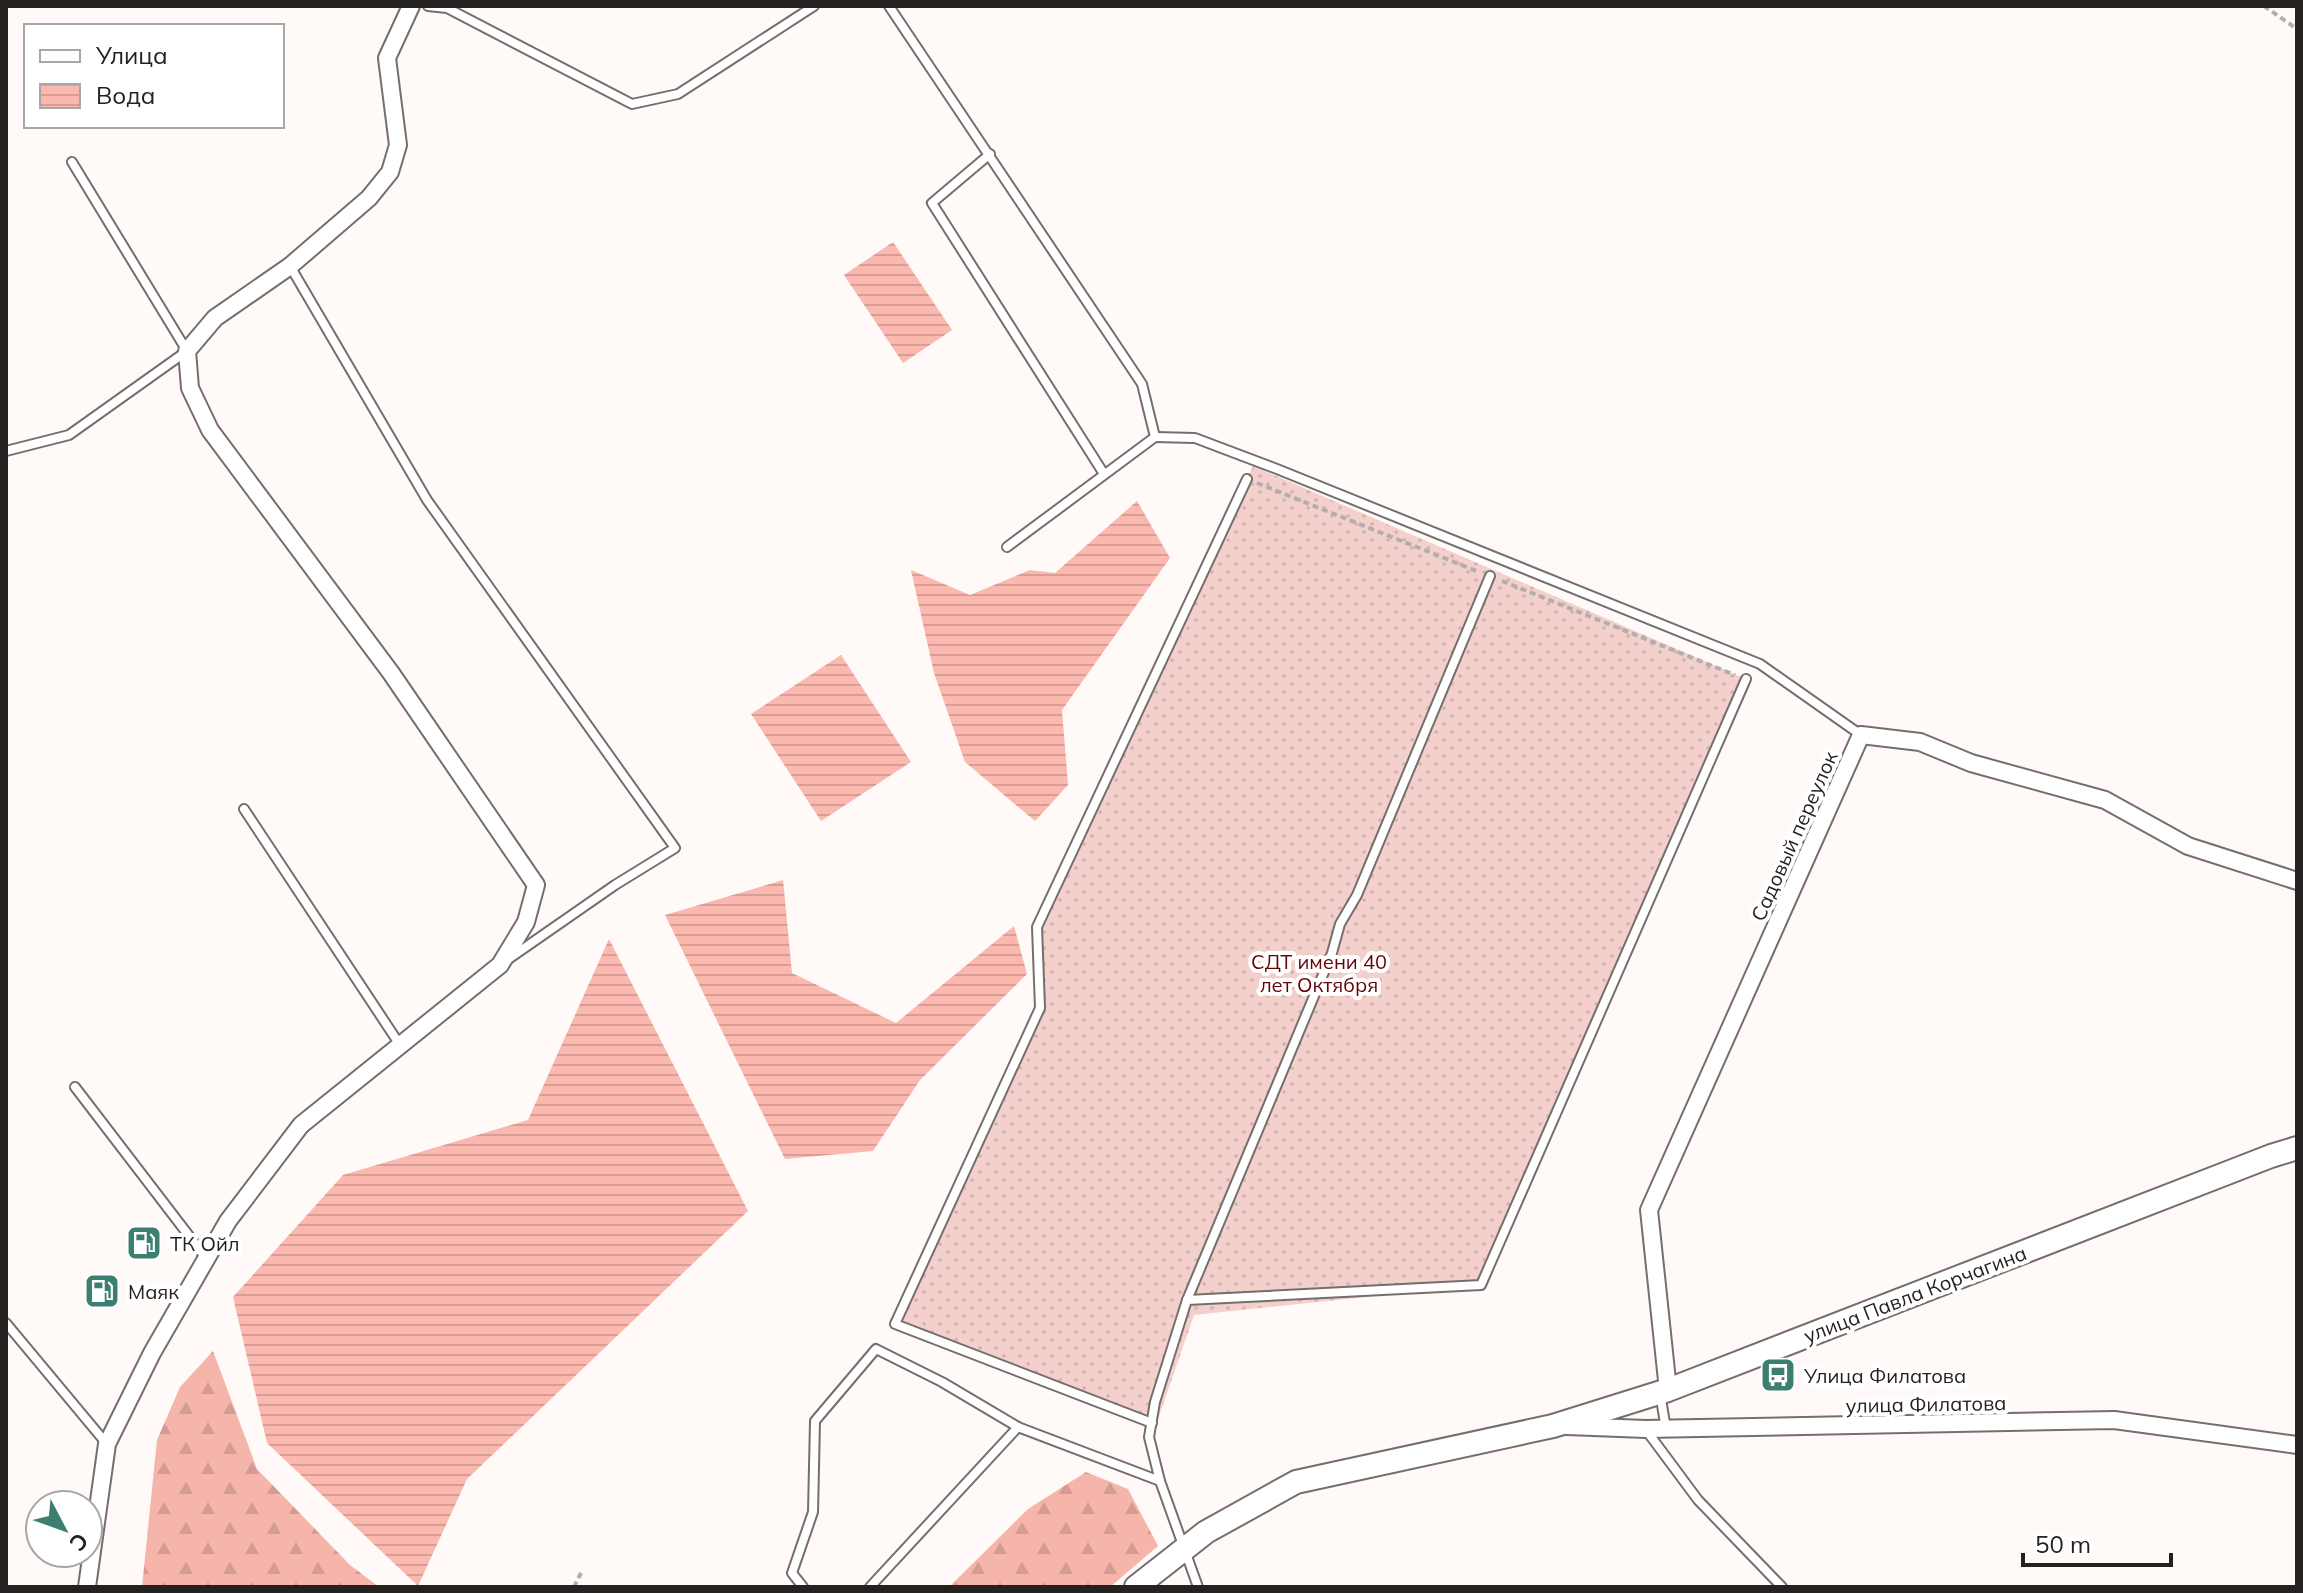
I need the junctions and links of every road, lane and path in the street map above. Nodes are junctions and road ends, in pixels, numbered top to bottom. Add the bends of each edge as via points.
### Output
1 (411, 6) edge
2 (428, 6) edge
3 (814, 6) edge
4 (889, 6) edge
5 (2264, 6) edge
6 (2297, 29) edge
7 (990, 154) junction
8 (72, 162) dead end
9 (290, 266) junction
10 (187, 351) junction
11 (1155, 437) junction
12 (6, 451) edge
13 (1104, 474) junction
14 (1247, 479) dead end
15 (1007, 547) dead end
16 (1490, 576) dead end
17 (1746, 679) dead end
18 (1861, 735) junction
19 (244, 809) dead end
20 (2297, 881) edge
21 (500, 965) junction
22 (400, 1045) junction
23 (75, 1087) dead end
24 (2297, 1148) edge
25 (207, 1259) junction
26 (1187, 1300) junction
27 (6, 1323) edge
28 (1664, 1391) junction
29 (1152, 1423) junction
30 (1553, 1426) junction
31 (1018, 1427) junction
32 (1646, 1429) junction
33 (1666, 1429) junction
34 (107, 1444) junction
35 (2297, 1445) edge
36 (1160, 1481) junction
37 (1184, 1549) junction
38 (581, 1573) dead end
39 (87, 1587) edge
40 (574, 1587) edge
41 (803, 1587) edge
42 (870, 1587) edge
43 (1136, 1587) edge
44 (1198, 1587) edge
45 (1782, 1587) edge

1 - 9 street via 387,58 398,145 390,172 369,198
2 - 3 lane via 447,8 632,104 678,94
4 - 7 lane
5 - 6 path
7 - 11 lane via 1142,384
7 - 13 lane via 932,203
8 - 10 lane
9 - 10 street via 215,318
9 - 21 lane via 427,500 675,848
10 - 12 lane via 69,435
10 - 21 street via 190,388 210,430 391,673 536,885 526,922
11 - 13 lane
11 - 18 lane via 1195,438 1760,664
13 - 15 lane
14 - 29 lane via 1037,927 1040,1008 895,1324
16 - 26 lane via 1357,895 1340,924
17 - 26 lane via 1481,1285
18 - 20 street, Садовый переулок via 1920,742 1971,763 2105,800 2188,846
18 - 28 street, Садовый переулок via 1649,1210
19 - 22 lane
21 - 22 street
22 - 25 street via 301,1125 228,1221
23 - 25 lane
24 - 28 main road, улица Павла Корчагина
25 - 34 street
26 - 29 lane
27 - 34 lane
28 - 30 main road, улица Павла Корчагина
28 - 33 lane
29 - 36 lane via 1149,1437
30 - 32 street, улица Филатова
30 - 37 main road, улица Павла Корчагина via 1296,1482
31 - 36 lane
31 - 41 lane via 876,1349 815,1421 813,1512 792,1573
31 - 42 lane
32 - 33 street, улица Филатова
32 - 45 lane via 1698,1500
33 - 35 street, улица Филатова via 2114,1420
34 - 39 street
36 - 37 lane
37 - 43 main road, улица Павла Корчагина
37 - 44 lane
38 - 40 path

